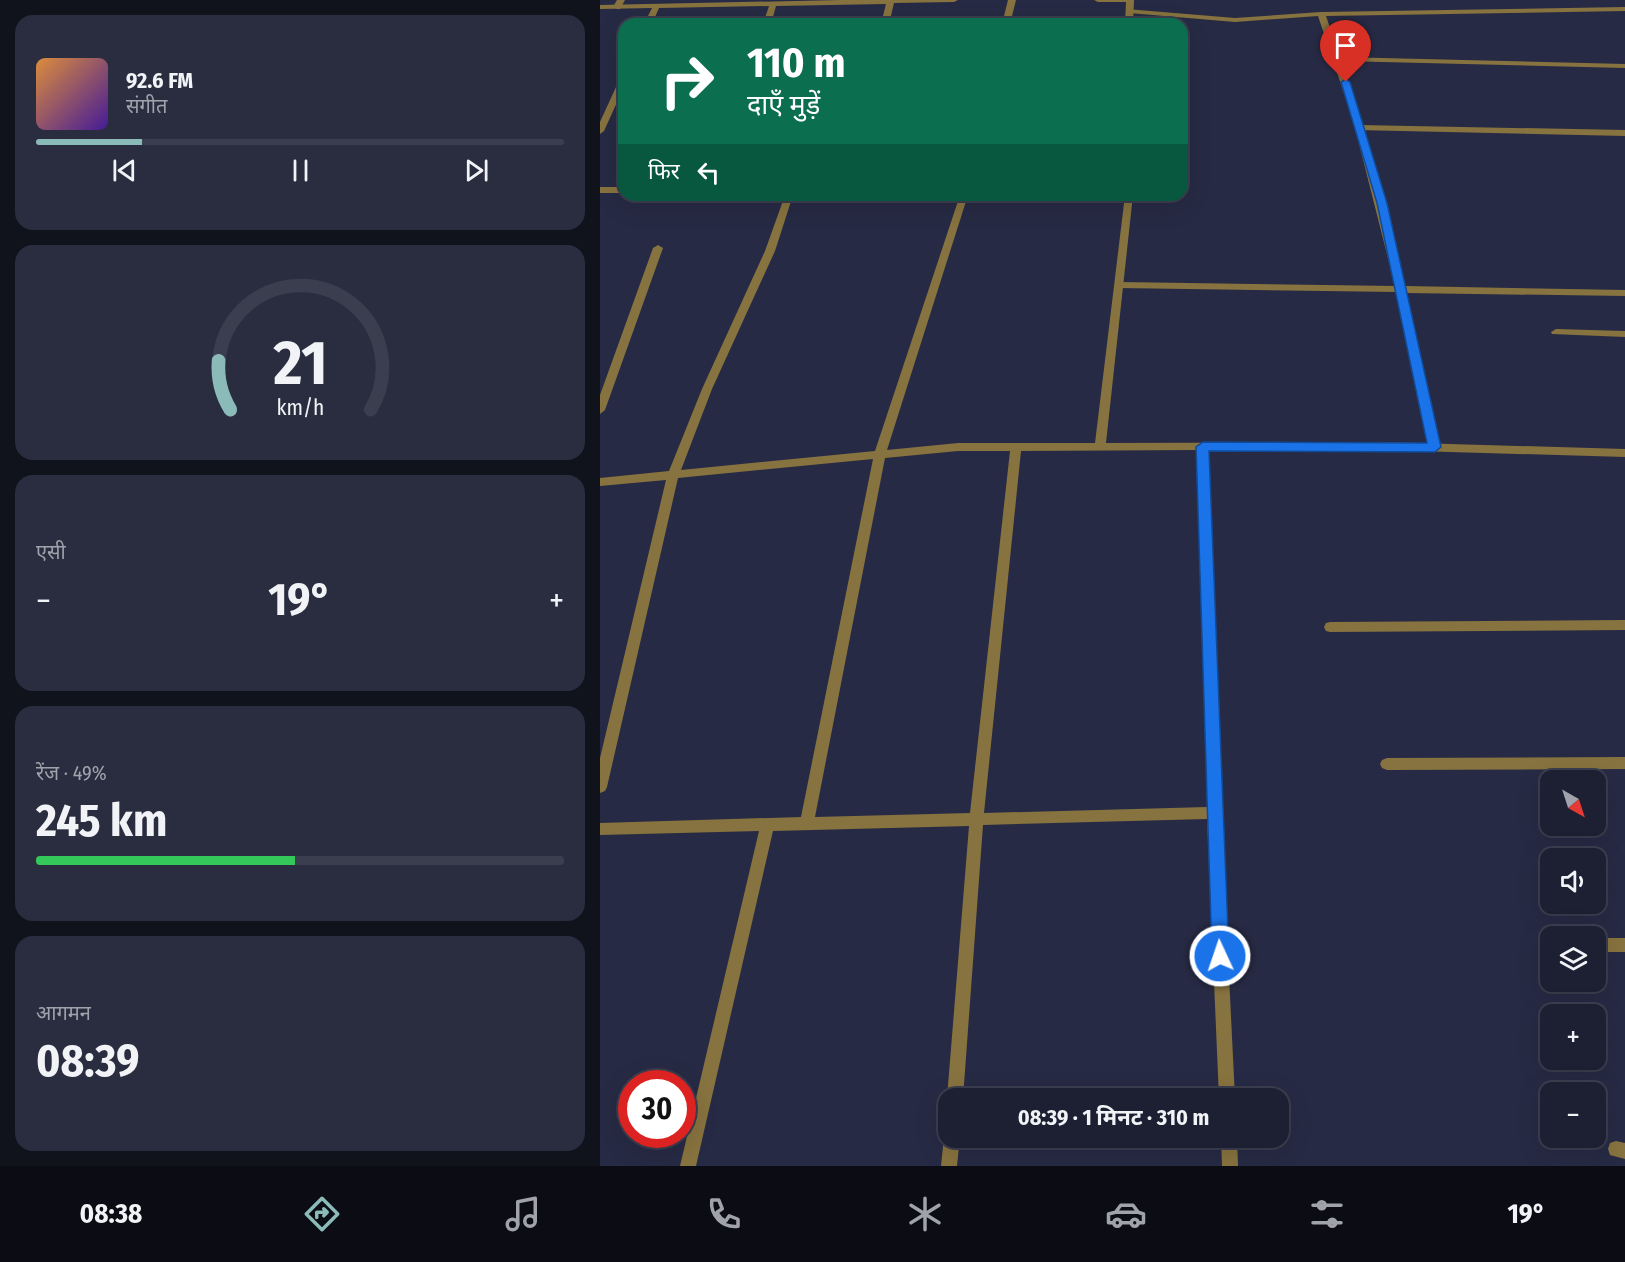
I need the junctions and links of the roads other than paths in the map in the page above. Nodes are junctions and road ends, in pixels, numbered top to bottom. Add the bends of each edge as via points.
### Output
1 (954, 0) edge
2 (1011, 0) edge
3 (1098, 0) edge
4 (1130, 0) edge
5 (890, 1) edge
6 (760, 2) edge
7 (619, 3) edge
8 (773, 4) junction
9 (600, 7) edge
10 (656, 7) junction
11 (1625, 9) edge
12 (1130, 11) junction
13 (1321, 14) junction
14 (651, 18) edge
15 (769, 18) edge
16 (886, 18) edge
17 (1007, 18) edge
18 (1130, 18) edge
19 (1339, 59) junction
20 (1625, 66) edge
21 (618, 91) edge
22 (1359, 128) junction
23 (600, 131) edge
24 (1625, 133) edge
25 (600, 190) edge
26 (618, 190) edge
27 (787, 201) edge
28 (962, 201) edge
29 (1128, 201) edge
30 (658, 248) dead end
31 (1119, 285) junction
32 (1401, 291) junction
33 (1625, 293) edge
34 (1556, 332) dead end
35 (1625, 334) edge
36 (600, 410) edge
37 (1016, 447) junction
38 (1100, 447) junction
39 (1203, 447) junction
40 (1435, 447) junction
41 (1625, 453) edge
42 (880, 454) junction
43 (673, 475) junction
44 (600, 482) edge
45 (1625, 625) edge
46 (1329, 627) dead end
47 (1625, 763) edge
48 (1387, 764) dead end
49 (600, 787) edge
50 (1214, 813) junction
51 (976, 819) junction
52 (768, 824) junction
53 (807, 824) junction
54 (600, 829) edge
55 (1606, 945) edge
56 (1625, 945) edge
57 (956, 1088) edge
58 (1227, 1088) edge
59 (951, 1148) edge
60 (1229, 1148) edge
61 (688, 1166) edge
62 (949, 1166) edge
63 (1230, 1166) edge

1 - 5 street
2 - 17 street
3 - 4 street
4 - 12 street
5 - 8 street
5 - 16 street
6 - 8 street
6 - 10 street
7 - 9 street
7 - 10 street
8 - 15 street
10 - 14 street
11 - 13 street
12 - 13 street via 1235,20
12 - 18 street
13 - 19 street
19 - 20 street
19 - 22 street
21 - 23 street
22 - 24 street
22 - 32 street via 1382,203
25 - 26 street
27 - 43 street via 770,251
28 - 42 street
29 - 31 street
30 - 36 street
31 - 32 street
31 - 38 street
32 - 33 street
32 - 40 street
34 - 35 street
37 - 38 street
37 - 42 street
37 - 51 street
38 - 39 street
39 - 40 street
39 - 50 street
40 - 41 street
42 - 43 street
42 - 53 street
43 - 44 street
43 - 49 street
45 - 46 street
47 - 48 street
50 - 51 street
50 - 58 street
51 - 53 street
51 - 57 street
52 - 53 street
52 - 54 street
52 - 61 street
55 - 56 street
59 - 62 street
60 - 63 street

